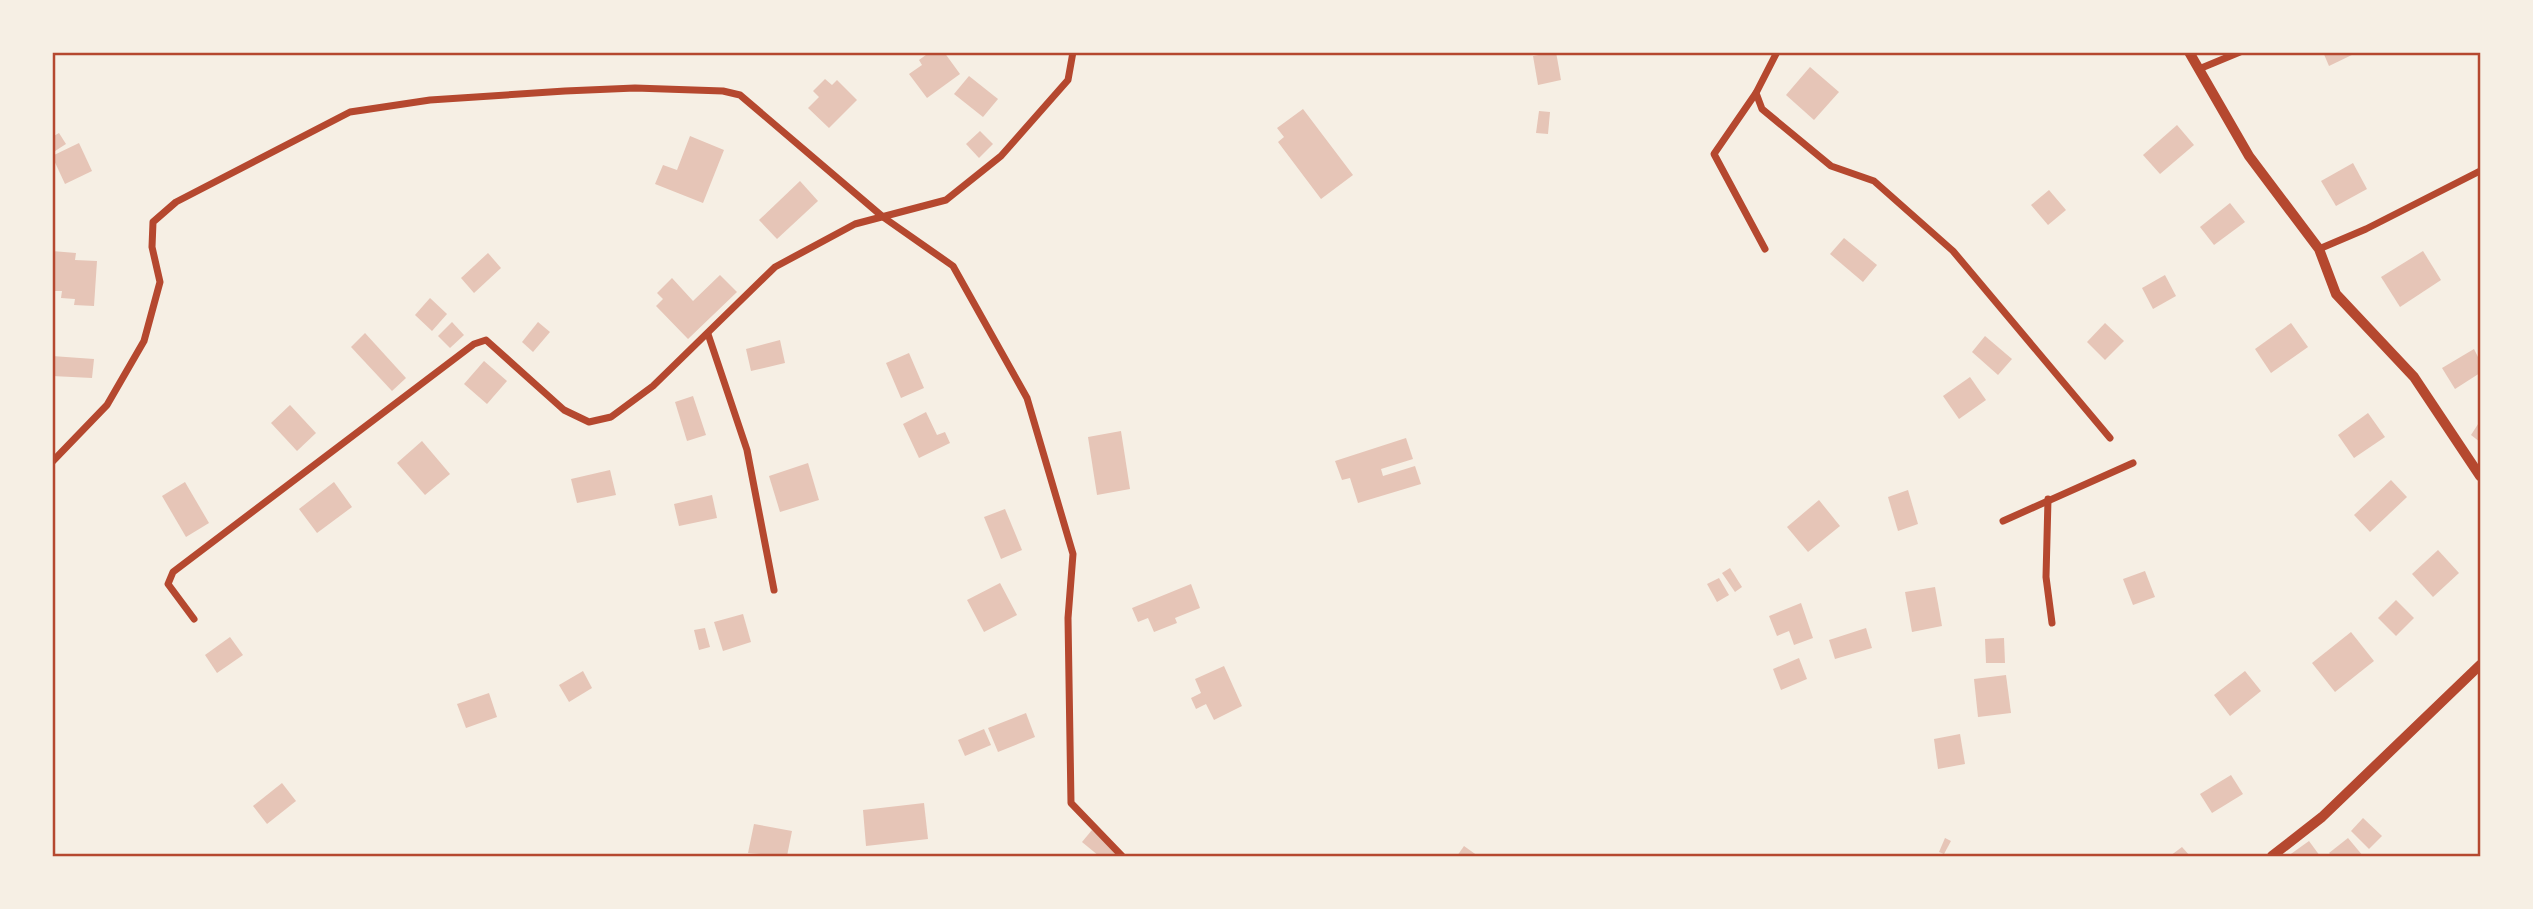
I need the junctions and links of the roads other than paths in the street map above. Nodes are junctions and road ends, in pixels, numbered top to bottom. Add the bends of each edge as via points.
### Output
1 (1073, 52) edge
2 (1777, 52) edge
3 (2189, 52) edge
4 (2240, 52) edge
5 (2199, 69) junction
6 (1756, 93) junction
7 (2480, 172) edge
8 (883, 217) junction
9 (1765, 249) dead end
10 (2319, 249) junction
11 (708, 334) junction
12 (2110, 438) dead end
13 (52, 462) edge
14 (2133, 463) dead end
15 (2480, 476) edge
16 (2049, 499) junction
17 (2003, 521) dead end
18 (774, 590) dead end
19 (194, 619) dead end
20 (2052, 623) dead end
21 (2480, 665) edge
22 (1122, 856) edge
23 (2272, 856) edge

1 - 8 street via 1068,79 1001,156 946,200
2 - 6 street
3 - 5 street
4 - 5 street
5 - 10 street via 2249,156
6 - 9 street via 1714,154
6 - 12 street via 1762,109 1831,166 1874,181 1953,251
7 - 10 street
8 - 11 street via 835,233 775,267
8 - 13 street via 756,106 723,91 635,88 485,94 350,112 176,202 153,222 152,247 160,282 144,341 107,405
8 - 22 street via 953,266 1027,398 1073,554 1068,618 1071,803
10 - 15 street via 2336,294 2414,377
11 - 18 street via 747,450
11 - 19 street via 653,386 611,417 589,422 564,410 486,340 474,344 173,572 168,584
14 - 16 street
16 - 17 street
16 - 20 street via 2046,577
21 - 23 street via 2322,817

